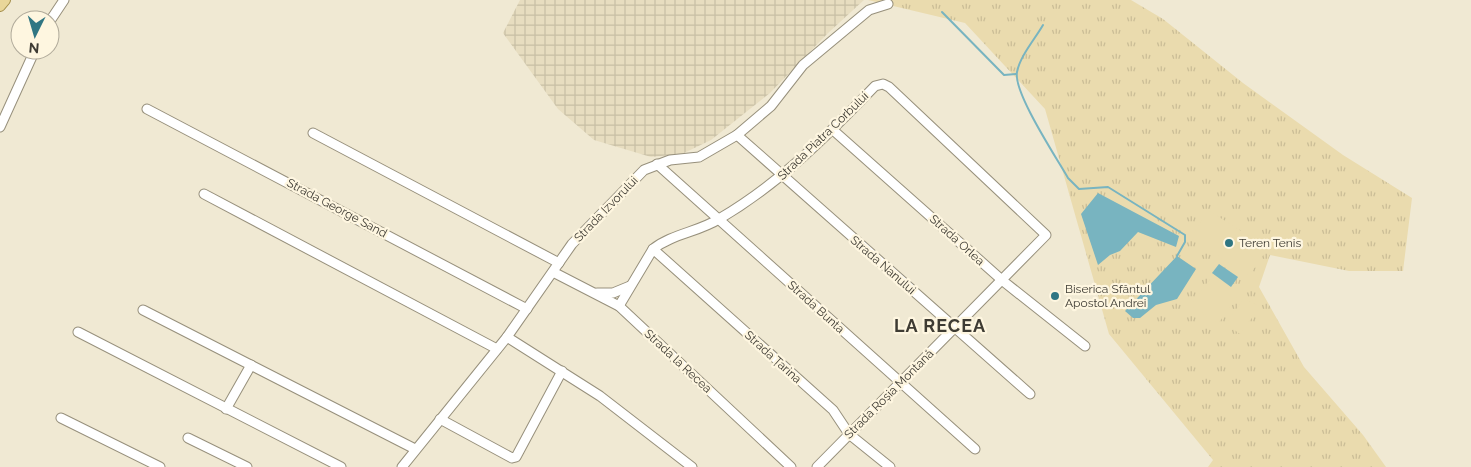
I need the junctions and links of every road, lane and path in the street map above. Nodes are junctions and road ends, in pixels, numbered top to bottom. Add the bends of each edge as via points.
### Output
1 (5, 0) edge
2 (888, 4) dead end
3 (0, 6) edge
4 (30, 60) edge
5 (147, 109) dead end
6 (0, 127) edge
7 (833, 130) junction
8 (313, 132) dead end
9 (737, 135) junction
10 (657, 164) junction
11 (783, 176) junction
12 (204, 194) dead end
13 (718, 220) junction
14 (1046, 236) joint
15 (653, 249) junction
16 (559, 263) junction
17 (553, 272) junction
18 (1003, 281) junction
19 (632, 284) junction
20 (593, 293) junction
21 (619, 306) junction
22 (527, 309) junction
23 (142, 310) dead end
24 (955, 328) junction
25 (78, 332) dead end
26 (507, 337) junction
27 (1085, 346) dead end
28 (497, 349) junction
29 (250, 365) junction
30 (562, 371) junction
31 (900, 382) junction
32 (1030, 394) dead end
33 (226, 409) junction
34 (61, 418) dead end
35 (440, 419) junction
36 (849, 434) junction
37 (188, 438) dead end
38 (415, 449) junction
39 (975, 449) dead end
40 (160, 467) edge
41 (247, 467) edge
42 (341, 467) edge
43 (402, 467) edge
44 (692, 467) edge
45 (791, 467) edge
46 (817, 467) edge
47 (890, 467) edge

1 - 3 main road
2 - 9 street, Strada Izvorului via 869,10 804,65 771,106
4 - 6 street
5 - 22 street, Strada George Sand
7 - 11 street, Strada Piatra Corbului
7 - 14 street, Strada Piatra Corbului via 875,86 883,84
7 - 18 street, Strada Orlea
8 - 16 street
9 - 10 street, Strada Izvorului via 699,157
9 - 11 street, Strada Nanului
10 - 13 street, Strada Bunta
10 - 16 street, Strada Izvorului via 644,170 572,244
11 - 13 street, Strada Piatra Corbului
11 - 24 street, Strada Nanului
12 - 28 street
13 - 15 street, Strada Piatra Corbului via 662,242
13 - 31 street, Strada Bunta
14 - 18 street, Strada Roșia Montană
15 - 19 street
15 - 36 street, Strada Țarina via 833,410
16 - 17 street, Strada Izvorului
17 - 20 street, Strada la Recea
17 - 22 street, Strada Izvorului
18 - 24 street, Strada Roșia Montană
18 - 27 street, Strada Orlea
19 - 20 street via 613,293
19 - 21 street
20 - 21 street, Strada la Recea
21 - 45 street, Strada la Recea
22 - 26 street, Strada Izvorului
23 - 29 street
24 - 31 street, Strada Roșia Montană
24 - 32 street, Strada Nanului
25 - 33 street
26 - 28 street, Strada Izvorului
26 - 30 street
28 - 35 street, Strada Izvorului
29 - 33 street
29 - 38 street
30 - 35 street via 516,457 512,458
30 - 44 street
31 - 36 street, Strada Roșia Montană
31 - 39 street, Strada Bunta
33 - 42 street
34 - 40 street
35 - 38 street, Strada Izvorului
36 - 46 street, Strada Roșia Montană
36 - 47 street, Strada Țarina
37 - 41 street
38 - 43 street, Strada Izvorului

